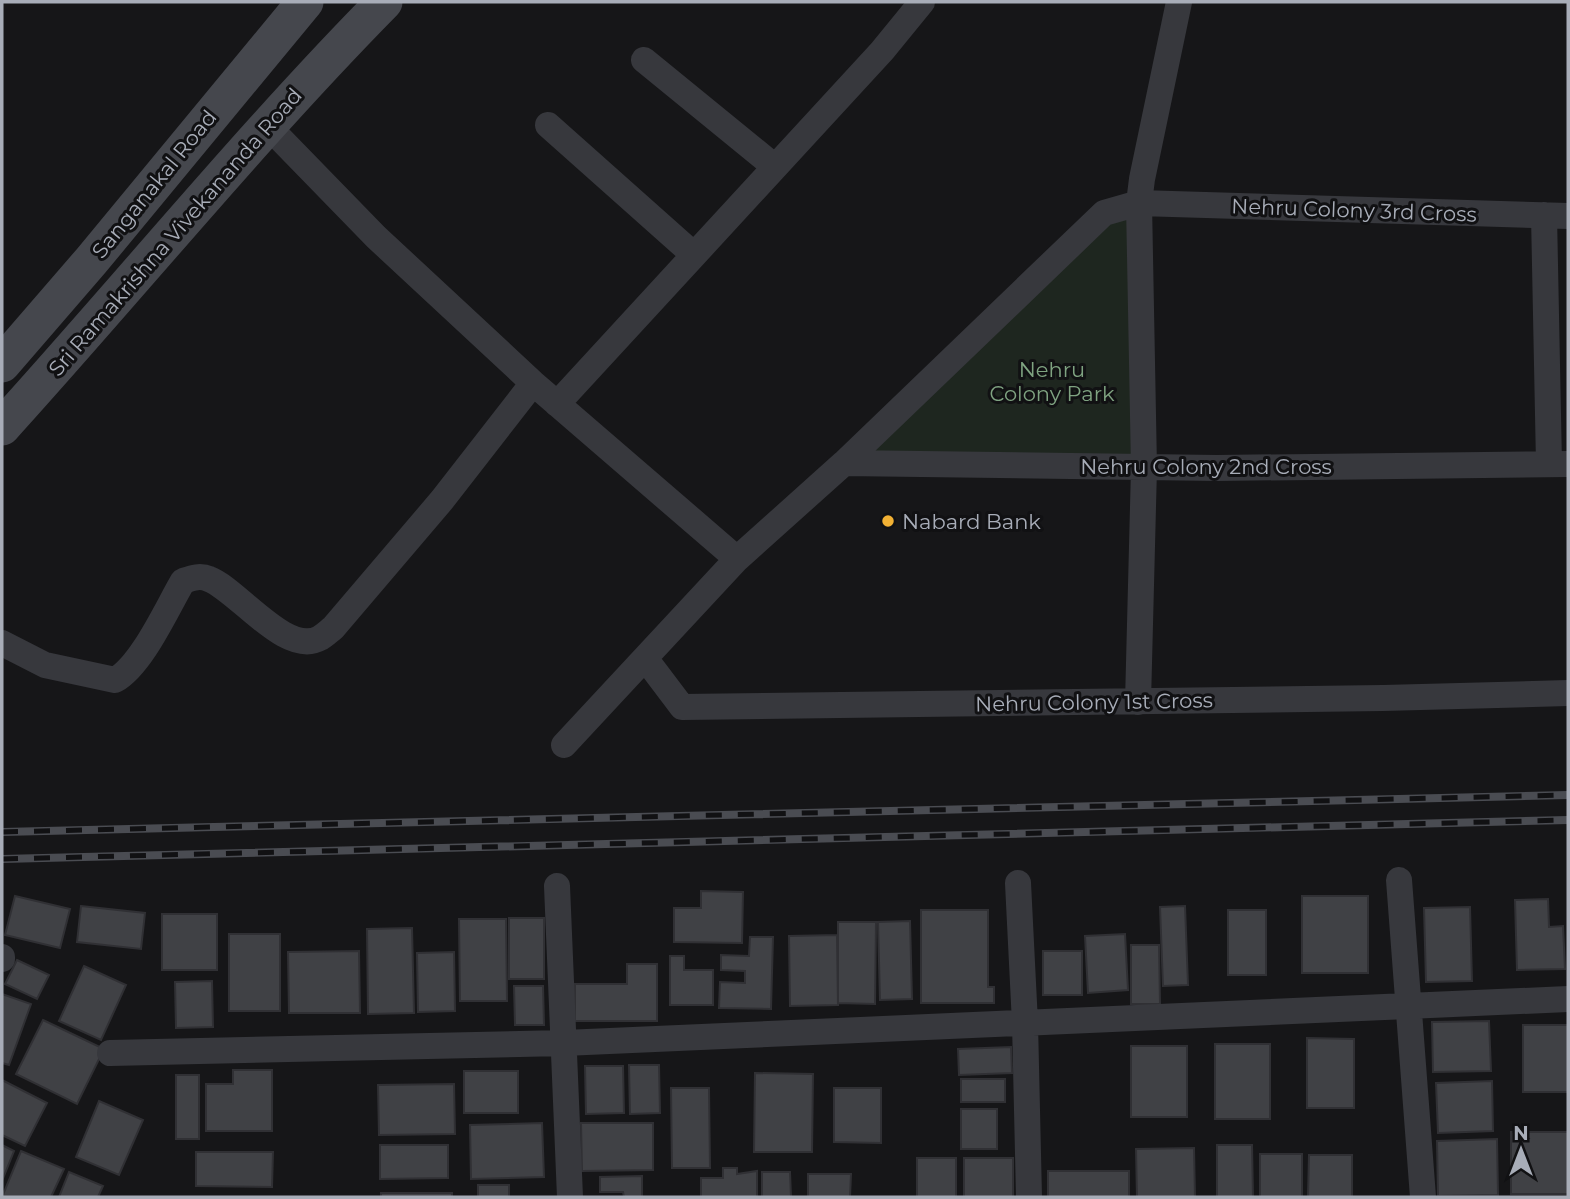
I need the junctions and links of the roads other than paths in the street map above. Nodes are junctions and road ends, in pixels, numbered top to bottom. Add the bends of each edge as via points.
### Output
1 (305, 2) edge
2 (319, 2) edge
3 (358, 2) edge
4 (384, 2) edge
5 (922, 2) edge
6 (1179, 2) edge
7 (348, 38) junction
8 (644, 60) dead end
9 (267, 125) junction
10 (548, 125) dead end
11 (775, 167) junction
12 (1140, 191) junction
13 (1556, 215) edge
14 (694, 255) junction
15 (2, 364) edge
16 (533, 383) junction
17 (2, 400) edge
18 (557, 404) junction
19 (2, 427) edge
20 (844, 463) junction
21 (1559, 464) edge
22 (1144, 468) junction
23 (737, 559) junction
24 (2, 643) edge
25 (645, 658) junction
26 (1568, 693) edge
27 (1138, 702) junction
28 (564, 745) dead end
29 (1399, 880) dead end
30 (1018, 883) dead end
31 (557, 886) dead end
32 (1568, 999) edge
33 (1410, 1006) junction
34 (1025, 1023) junction
35 (564, 1043) junction
36 (110, 1053) dead end
37 (570, 1197) edge
38 (1029, 1197) edge
39 (1423, 1197) edge

1 - 15 main road, Sanganakal Road
2 - 7 main road
3 - 17 main road
4 - 7 main road
5 - 11 street
6 - 12 street
7 - 9 main road, Sri Ramakrishna Vivekananda Road
8 - 11 street
9 - 16 street via 376,237
9 - 19 main road, Sri Ramakrishna Vivekananda Road
10 - 14 street
11 - 14 street
12 - 13 street, Nehru Colony 3rd Cross
12 - 20 street, Nehru Colony 3rd Cross via 1104,213
12 - 22 street
13 - 21 street
14 - 18 street
16 - 18 street
16 - 24 street via 442,500 319,639 305,642 283,634 211,579 196,576 183,581 127,673 116,680 45,665
18 - 23 street
20 - 22 street, Nehru Colony 2nd Cross
20 - 23 street, Nehru Colony 3rd Cross
21 - 22 street, Nehru Colony 2nd Cross
22 - 27 street
23 - 25 street, Nehru Colony 3rd Cross
25 - 27 street, Nehru Colony 1st Cross via 682,707
25 - 28 street, Nehru Colony 3rd Cross
26 - 27 street, Nehru Colony 1st Cross
29 - 33 street
30 - 34 street
31 - 35 street
32 - 33 street
33 - 34 street
33 - 39 street
34 - 35 street
34 - 38 street
35 - 36 street
35 - 37 street

